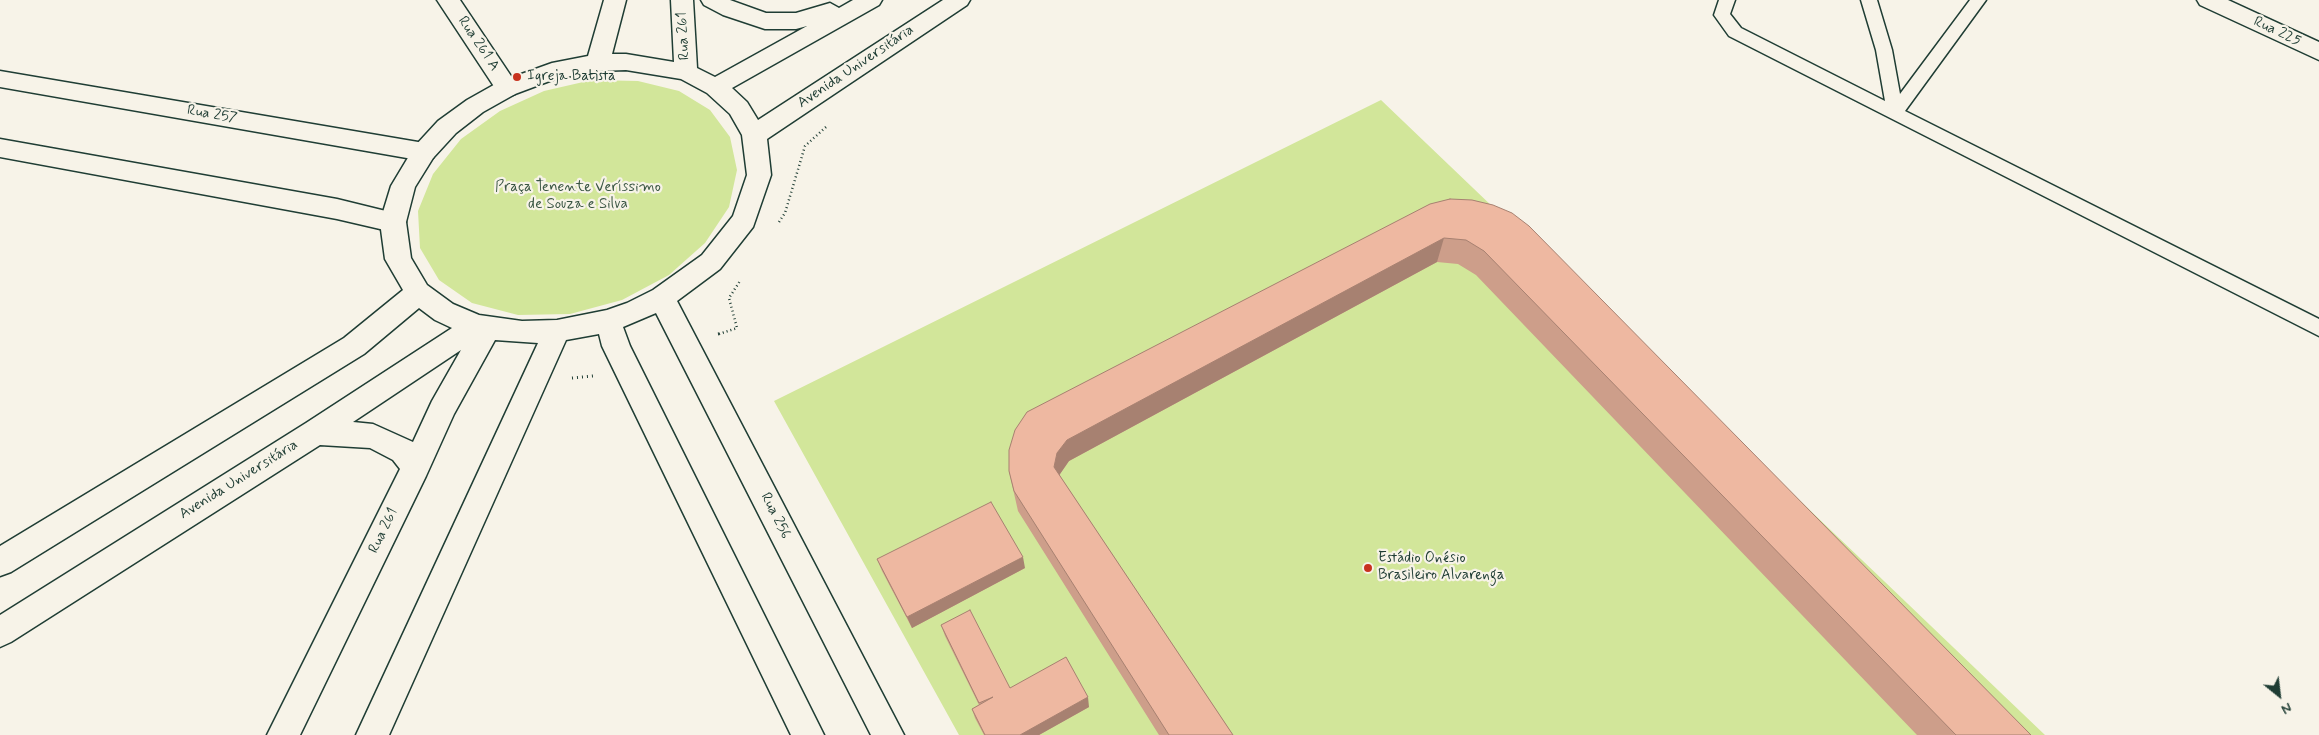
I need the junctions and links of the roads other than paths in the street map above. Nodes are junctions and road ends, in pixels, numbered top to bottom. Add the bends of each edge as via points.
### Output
1 (448, 0) edge
2 (615, 0) edge
3 (682, 0) edge
4 (712, 0) edge
5 (870, 0) edge
6 (959, 0) edge
7 (1727, 0) edge
8 (1869, 0) edge
9 (1978, 0) edge
10 (2208, 0) edge
11 (2319, 52) edge
12 (598, 63) junction
13 (686, 72) junction
14 (0, 78) edge
15 (715, 87) junction
16 (507, 88) junction
17 (1895, 113) junction
18 (754, 135) junction
19 (0, 148) edge
20 (424, 152) junction
21 (393, 222) junction
22 (418, 292) junction
23 (662, 298) junction
24 (608, 321) junction
25 (482, 327) junction
26 (2319, 328) edge
27 (557, 331) junction
28 (316, 432) junction
29 (416, 468) junction
30 (0, 562) edge
31 (0, 632) edge
32 (283, 735) edge
33 (372, 735) edge
34 (808, 735) edge
35 (888, 735) edge

1 - 16 main road, Rua 261 A
2 - 12 main road
3 - 13 main road, Rua 261
4 - 5 main road via 765,21 796,21
5 - 15 main road
6 - 18 main road, Avenida Universitária
7 - 17 lane via 1722,15 1735,32
8 - 17 lane via 1884,50
9 - 17 lane
10 - 11 main road, Rua 225
12 - 13 main road via 626,62
12 - 16 main road via 552,71
13 - 15 main road
14 - 20 main road, Rua 257
15 - 18 main road via 739,108
16 - 20 main road via 447,127
17 - 26 lane
18 - 23 main road via 759,176 744,220 711,262
19 - 21 main road
20 - 21 main road via 403,186
21 - 22 main road via 398,260
22 - 25 main road via 444,312
22 - 30 main road via 354,346
23 - 24 main road
23 - 35 main road, Rua 256
24 - 27 main road
24 - 34 main road via 616,346
25 - 27 main road via 522,332
25 - 28 main road, Avenida Universitária
25 - 29 main road, Rua 261
27 - 33 main road
28 - 29 main road via 373,436 403,451
28 - 31 main road, Avenida Universitária
29 - 32 main road, Rua 261

